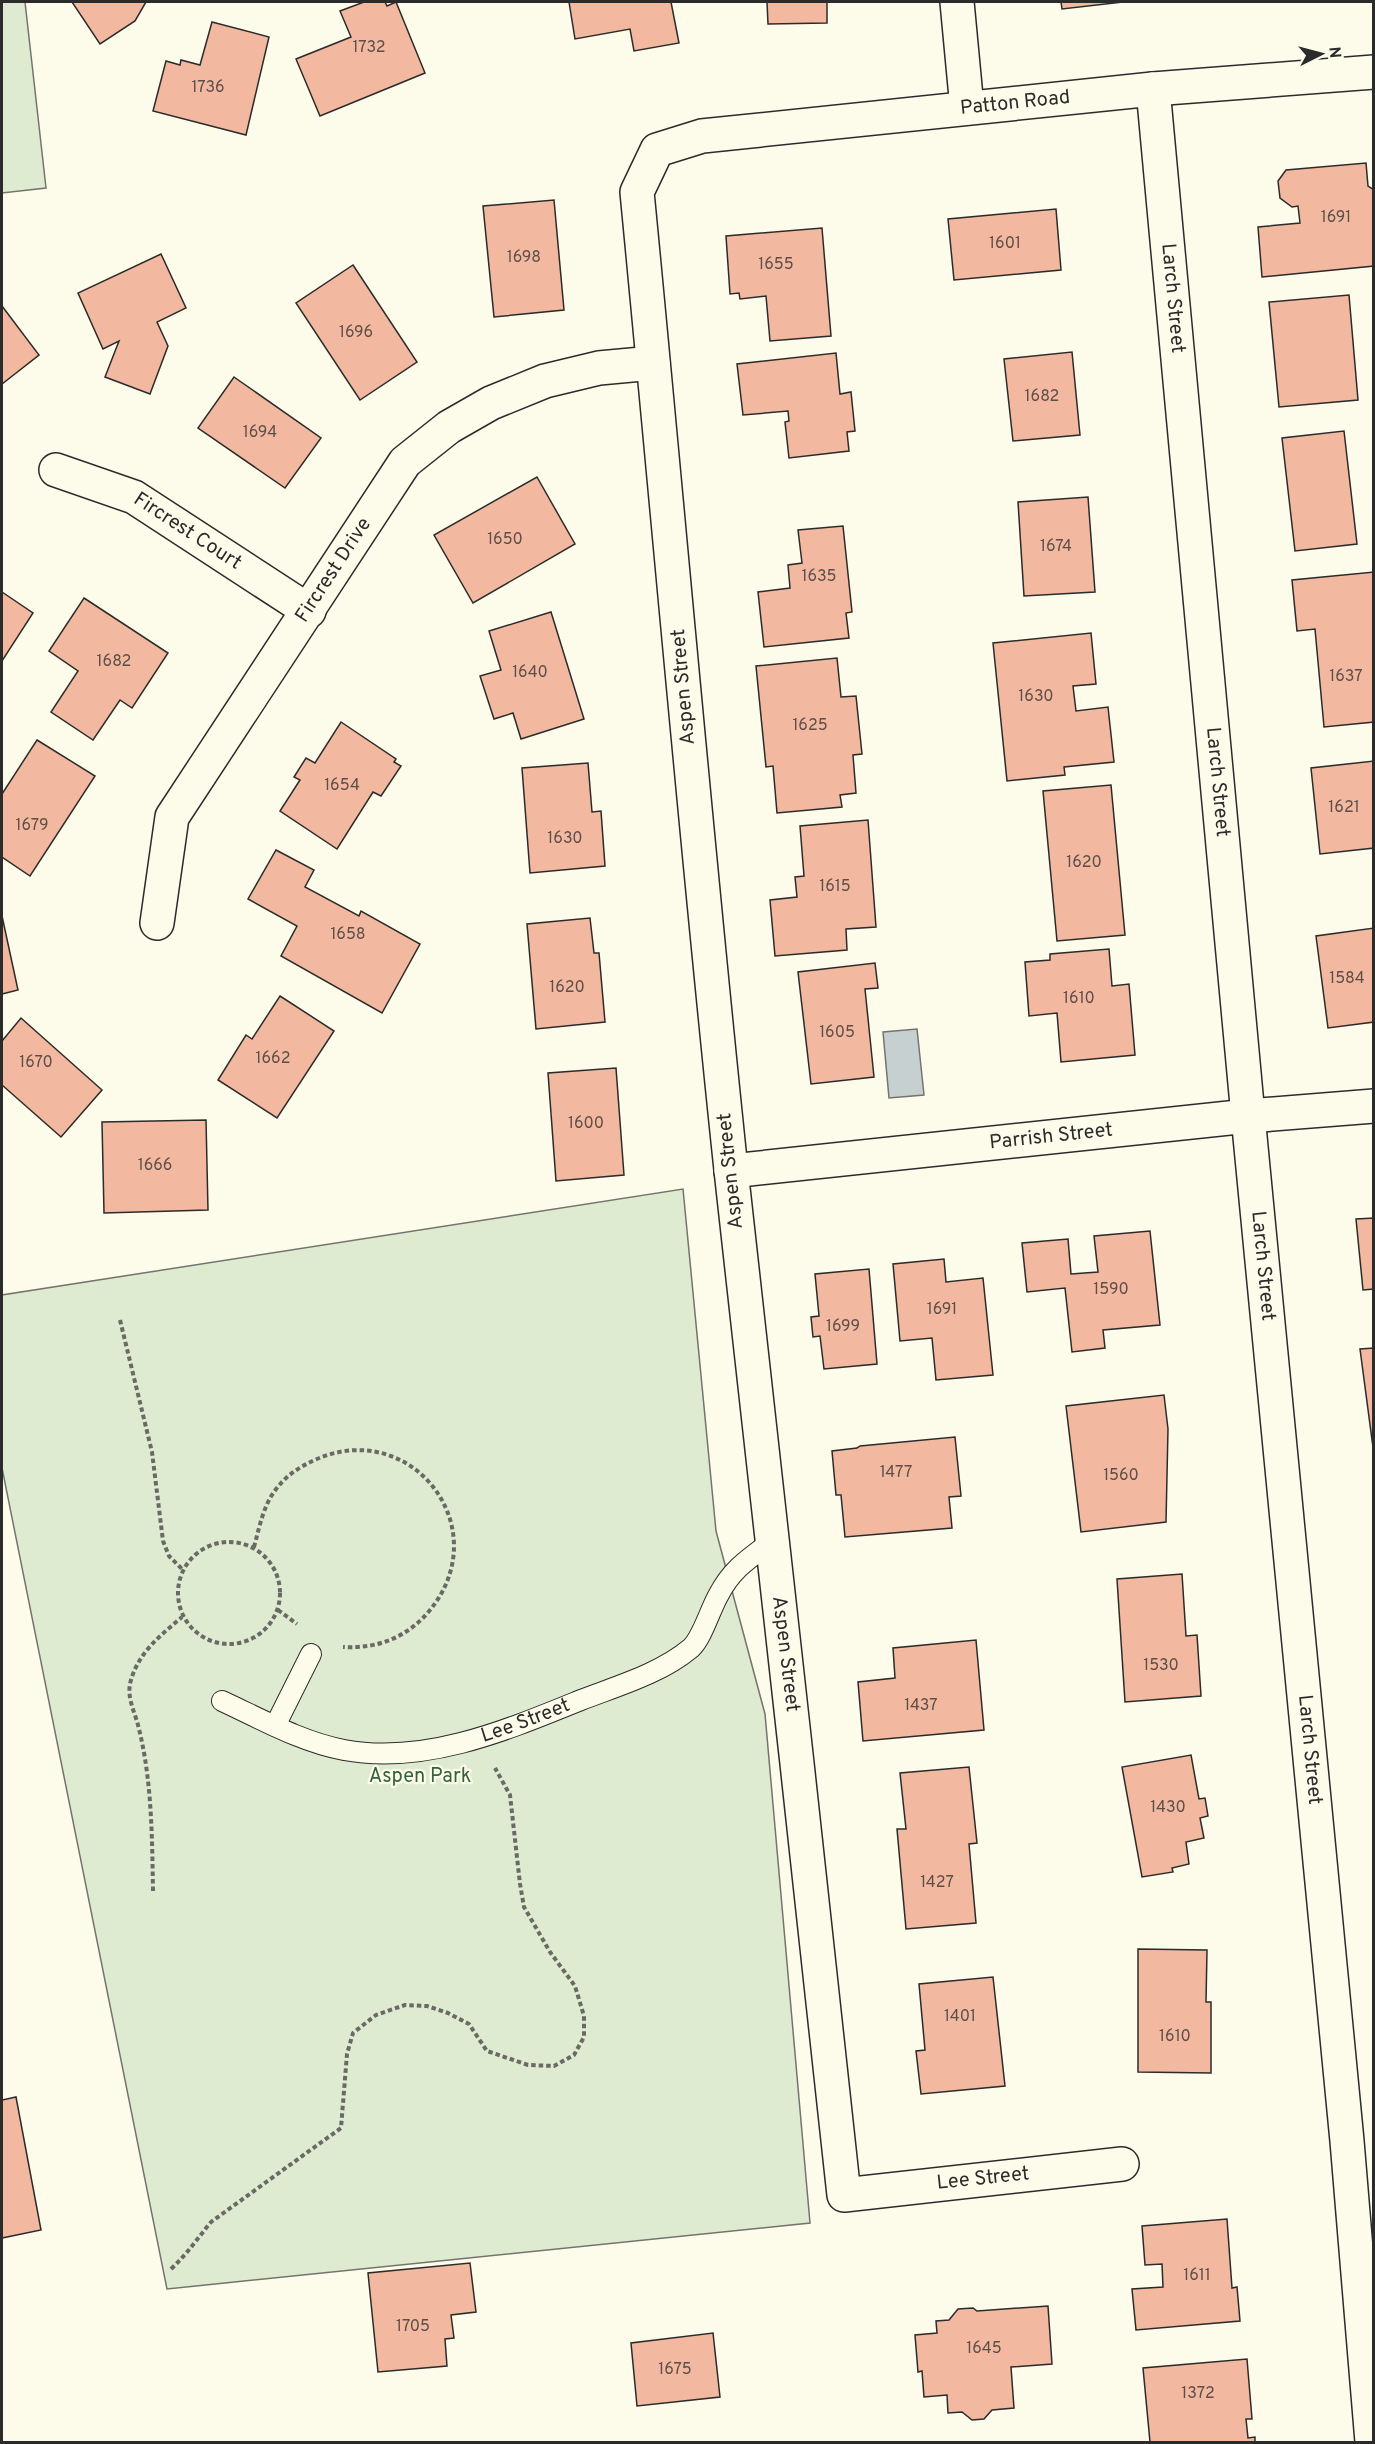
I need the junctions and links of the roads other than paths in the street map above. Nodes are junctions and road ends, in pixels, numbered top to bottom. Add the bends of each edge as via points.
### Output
1 (957, 2) edge
2 (1374, 72) edge
3 (1154, 89) junction
4 (968, 108) junction
5 (657, 150) joint
6 (653, 363) junction
7 (56, 470) dead end
8 (309, 611) junction
9 (156, 923) dead end
10 (1374, 1106) edge
11 (1248, 1116) junction
12 (731, 1171) junction
13 (771, 1542) junction
14 (311, 1654) dead end
15 (222, 1701) dead end
16 (275, 1726) junction
17 (1360, 2144) edge
18 (1122, 2164) dead end
19 (844, 2195) joint
20 (1372, 2442) edge

1 - 4 street
2 - 3 street, Patton Road
3 - 4 street, Patton Road
3 - 11 street, Larch Street
4 - 5 street, Patton Road via 702,136
5 - 6 street, Aspen Street via 637,192
6 - 8 street, Fircrest Drive via 599,368 545,381 491,403 449,427 405,462
6 - 12 street, Aspen Street
7 - 8 street, Fircrest Court via 134,497
8 - 9 street, Fircrest Drive via 172,817
10 - 11 street, Parrish Street
11 - 12 street, Parrish Street
11 - 17 street, Larch Street
12 - 13 street, Aspen Street
13 - 16 lane, Lee Street via 736,1568 718,1595 694,1646 676,1660 479,1738 373,1754 342,1750
13 - 19 street, Aspen Street
14 - 16 lane
15 - 16 lane, Lee Street
17 - 20 street, Larch Street
18 - 19 street, Lee Street

